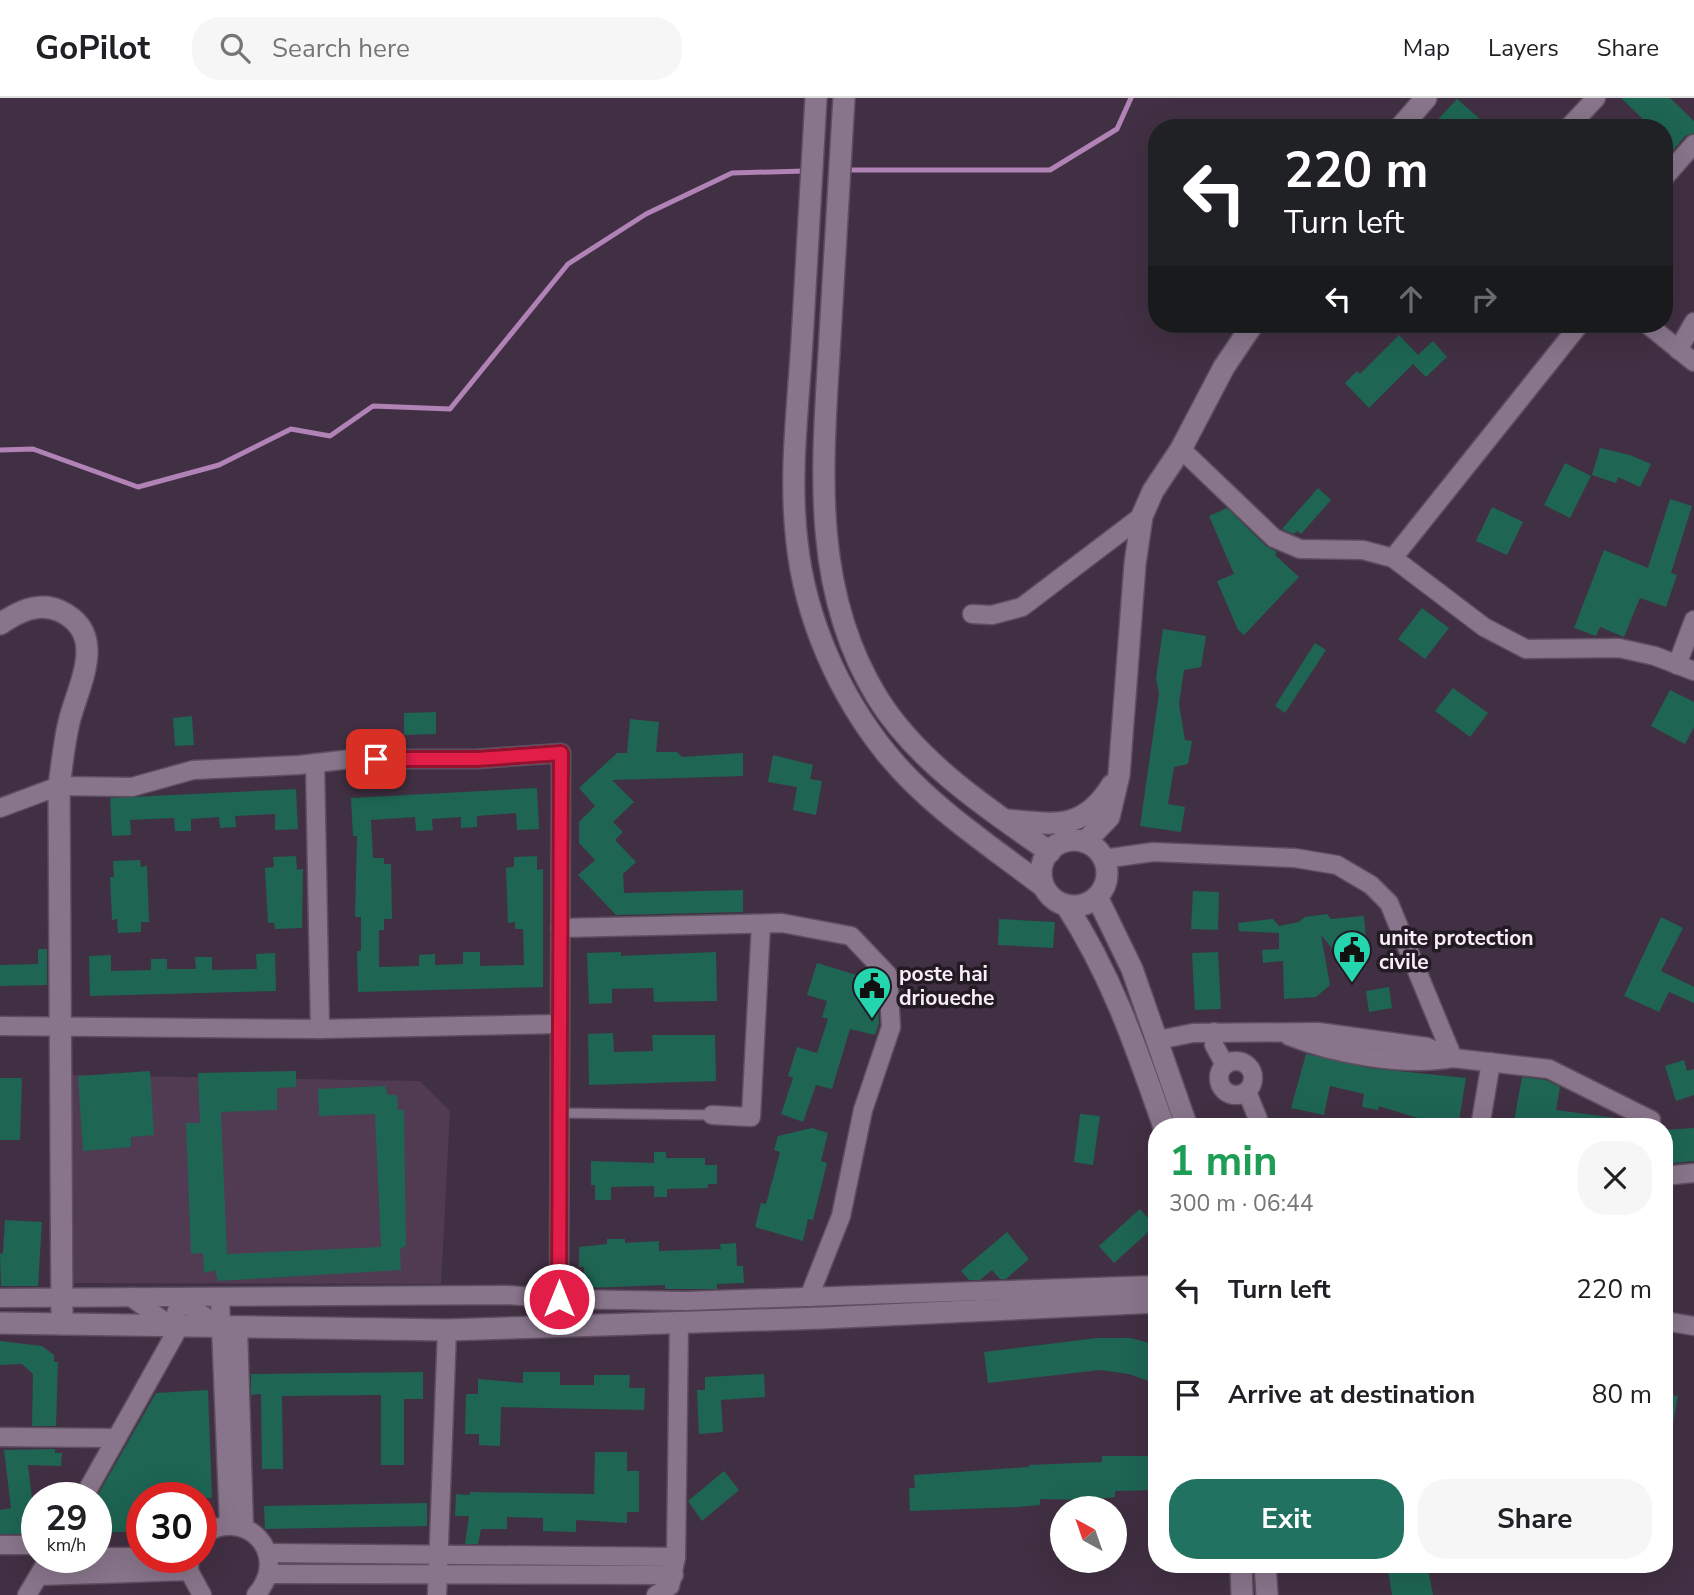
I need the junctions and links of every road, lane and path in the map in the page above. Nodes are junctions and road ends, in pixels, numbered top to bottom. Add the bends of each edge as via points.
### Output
1 (816, 98) edge
2 (844, 98) edge
3 (1426, 98) edge
4 (1596, 98) edge
5 (1409, 119) edge
6 (1576, 119) edge
7 (1694, 144) edge
8 (1673, 168) edge
9 (1694, 323) edge
10 (1247, 333) edge
11 (1573, 333) edge
12 (1658, 333) edge
13 (1678, 350) junction
14 (1694, 362) edge
15 (1177, 456) junction
16 (1142, 516) junction
17 (1393, 558) junction
18 (972, 614) dead end
19 (1694, 620) edge
20 (0, 624) edge
21 (1677, 665) junction
22 (1694, 671) edge
23 (316, 763) junction
24 (1119, 775) junction
25 (59, 786) junction
26 (0, 808) edge
27 (1004, 820) junction
28 (1085, 842) junction
29 (1050, 852) junction
30 (1103, 859) junction
31 (1044, 887) junction
32 (1097, 897) junction
33 (1066, 905) junction
34 (761, 924) junction
35 (560, 928) junction
36 (559, 1024) junction
37 (0, 1026) edge
38 (62, 1026) junction
39 (320, 1028) junction
40 (1214, 1032) junction
41 (1158, 1040) junction
42 (1453, 1058) junction
43 (1491, 1062) junction
44 (1225, 1065) junction
45 (1247, 1091) junction
46 (559, 1113) junction
47 (712, 1115) joint
48 (1161, 1118) edge
49 (1184, 1118) edge
50 (1258, 1118) edge
51 (1482, 1118) edge
52 (1647, 1118) edge
53 (1694, 1173) edge
54 (1673, 1175) edge
55 (1148, 1285) edge
56 (0, 1297) edge
57 (131, 1297) junction
58 (220, 1297) junction
59 (809, 1297) junction
60 (62, 1298) junction
61 (559, 1299) junction
62 (1148, 1302) edge
63 (678, 1322) junction
64 (1673, 1322) edge
65 (0, 1323) edge
66 (62, 1324) junction
67 (559, 1325) junction
68 (1694, 1326) edge
69 (175, 1327) junction
70 (230, 1327) junction
71 (447, 1331) junction
72 (0, 1437) edge
73 (117, 1438) junction
74 (92, 1482) edge
75 (237, 1526) junction
76 (217, 1528) edge
77 (0, 1545) edge
78 (21, 1545) edge
79 (267, 1553) junction
80 (438, 1555) junction
81 (675, 1566) junction
82 (126, 1569) edge
83 (41, 1573) edge
84 (193, 1573) edge
85 (1241, 1573) edge
86 (1266, 1573) edge
87 (268, 1574) junction
88 (39, 1576) junction
89 (437, 1586) edge
90 (27, 1595) edge
91 (202, 1595) edge
92 (256, 1595) edge
93 (656, 1595) edge
94 (1242, 1595) edge
95 (1267, 1595) edge

1 - 31 street via 794,474 802,575 834,672 888,755 923,791
2 - 27 street via 822,473 829,571 858,659 878,698 958,785
3 - 5 street
4 - 6 street
7 - 8 street
9 - 13 street
10 - 15 street
11 - 17 street
12 - 13 street
13 - 14 street
15 - 16 street
15 - 17 street via 1274,538 1300,549 1363,550
16 - 18 street via 1022,607 992,615
16 - 24 street
17 - 21 street via 1485,627 1526,649 1619,648
19 - 21 street
20 - 25 street via 29,608 50,607 66,614 87,643 88,664 69,722
21 - 22 street
23 - 25 street via 193,769 132,787
23 - 35 street via 561,753
23 - 39 street
24 - 27 street via 1103,800 1079,820 1052,824
24 - 28 street via 1109,817
25 - 26 street
25 - 38 street
27 - 29 street
28 - 29 street via 1063,842
28 - 30 street
29 - 31 street via 1042,866
30 - 32 street via 1107,875
30 - 42 street via 1153,852 1295,858 1337,865 1389,902
31 - 33 street
32 - 33 street via 1080,906
32 - 41 street via 1132,969
33 - 48 street via 1107,974
34 - 35 street
34 - 47 street via 751,1117
34 - 59 street via 782,923 851,936 888,975 891,1027 863,1110 841,1216
35 - 36 street
36 - 39 street
36 - 46 street
37 - 38 street
38 - 39 street
38 - 60 street
40 - 41 street
40 - 42 street via 1332,1034 1427,1047
40 - 44 street via 1214,1045
41 - 49 street
42 - 43 street
43 - 51 street
43 - 52 street via 1549,1069
44 - 45 street via 1234,1061 1249,1066 1253,1082
44 - 45 street via 1219,1076 1225,1092 1237,1096
45 - 50 street
46 - 47 lane
46 - 61 street
53 - 54 street
55 - 59 street
56 - 60 street
57 - 58 street
57 - 60 street
57 - 69 street
58 - 61 street via 506,1295
58 - 70 street
59 - 61 street
60 - 66 street
61 - 67 street
62 - 63 street
63 - 67 street
63 - 81 street
64 - 68 street
65 - 66 street
66 - 69 street
67 - 71 street
69 - 70 street
69 - 73 street
70 - 71 street
70 - 75 street
71 - 80 street
72 - 73 street
73 - 74 street
75 - 76 street
75 - 79 street via 256,1535
77 - 78 street
79 - 80 street
79 - 87 street
80 - 81 street
80 - 89 street
81 - 89 street
81 - 93 street via 670,1586
82 - 88 street
83 - 88 street
84 - 91 street
85 - 94 street
86 - 95 street
87 - 89 street
87 - 92 street
88 - 90 street

